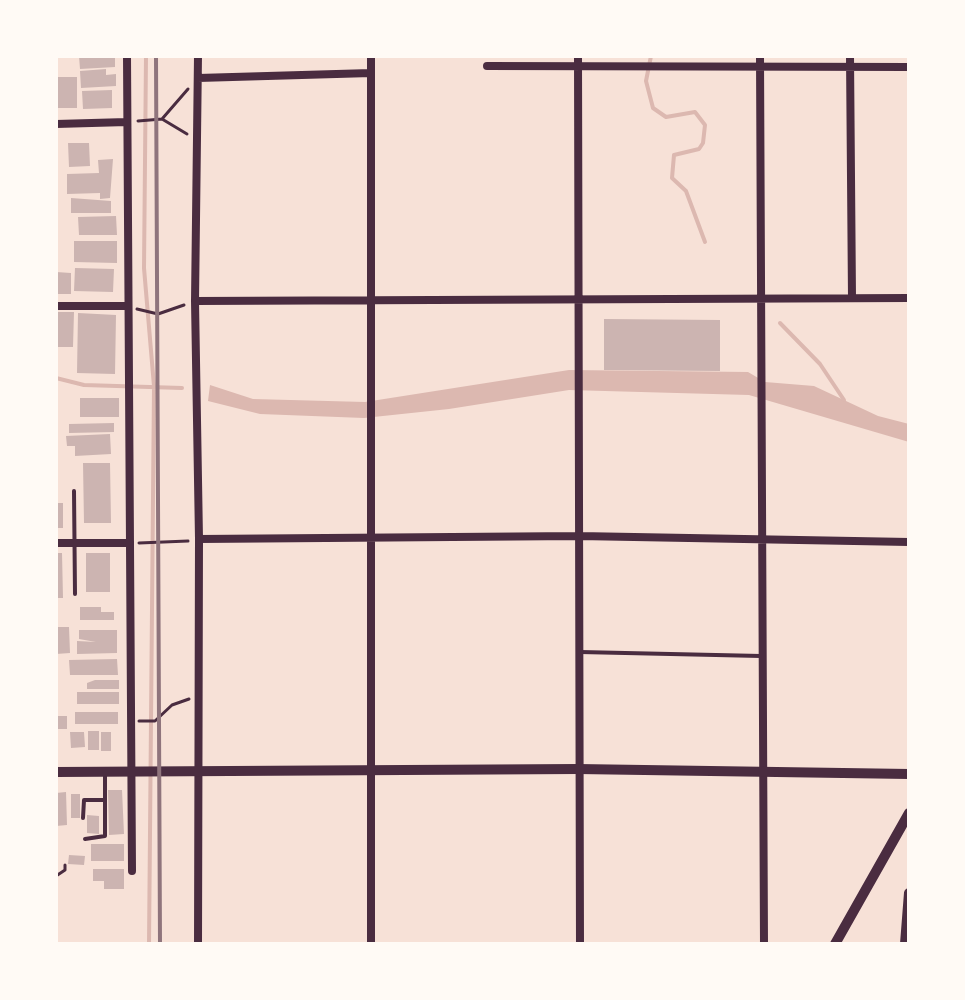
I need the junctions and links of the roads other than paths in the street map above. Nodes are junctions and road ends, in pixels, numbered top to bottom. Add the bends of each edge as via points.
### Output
1 (127, 56) edge
2 (198, 56) edge
3 (371, 56) edge
4 (578, 56) edge
5 (760, 56) edge
6 (850, 56) edge
7 (487, 66) dead end
8 (578, 66) junction
9 (760, 67) junction
10 (850, 67) junction
11 (909, 67) edge
12 (371, 73) junction
13 (198, 78) junction
14 (127, 122) junction
15 (56, 124) edge
16 (761, 298) junction
17 (852, 298) junction
18 (909, 298) edge
19 (580, 299) junction
20 (370, 300) junction
21 (195, 301) junction
22 (56, 306) edge
23 (128, 306) junction
24 (74, 491) dead end
25 (579, 536) junction
26 (372, 537) junction
27 (199, 539) junction
28 (762, 540) junction
29 (909, 542) edge
30 (56, 543) edge
31 (74, 543) junction
32 (130, 543) junction
33 (75, 594) dead end
34 (580, 652) junction
35 (764, 656) junction
36 (371, 769) junction
37 (578, 769) junction
38 (135, 771) junction
39 (763, 771) junction
40 (56, 772) edge
41 (105, 772) junction
42 (199, 772) junction
43 (909, 774) edge
44 (105, 800) junction
45 (909, 813) edge
46 (83, 818) dead end
47 (909, 831) edge
48 (896, 834) junction
49 (85, 839) dead end
50 (132, 871) dead end
51 (909, 893) edge
52 (198, 944) edge
53 (371, 944) edge
54 (580, 944) edge
55 (764, 944) edge
56 (835, 944) edge
57 (905, 944) edge

1 - 14 street
2 - 13 street
3 - 12 street
4 - 8 street
5 - 9 street
6 - 10 street
7 - 8 street
8 - 9 street
8 - 19 street
9 - 10 street
9 - 16 street
10 - 11 street
10 - 17 street
12 - 13 street
12 - 20 street
13 - 21 street
14 - 15 street
14 - 23 street
16 - 17 street
16 - 19 street
16 - 28 street
17 - 18 street
19 - 20 street
19 - 25 street
20 - 21 street
20 - 26 street
21 - 27 street
22 - 23 street
23 - 32 street
24 - 31 lane
25 - 26 street
25 - 28 street
25 - 34 street
26 - 27 street
26 - 36 street
27 - 42 street
28 - 29 street
28 - 35 street
30 - 31 street
31 - 32 street
31 - 33 lane
32 - 38 street
34 - 35 lane
34 - 37 street
35 - 39 street
36 - 37 street
36 - 42 street
36 - 53 street
37 - 39 street
37 - 54 street
38 - 41 street
38 - 42 street
38 - 50 street
39 - 43 street
39 - 55 street
40 - 41 street
41 - 44 lane
42 - 52 street
44 - 46 lane via 84,800
44 - 49 lane via 105,836
45 - 48 street
47 - 48 street
48 - 56 street
51 - 57 street

